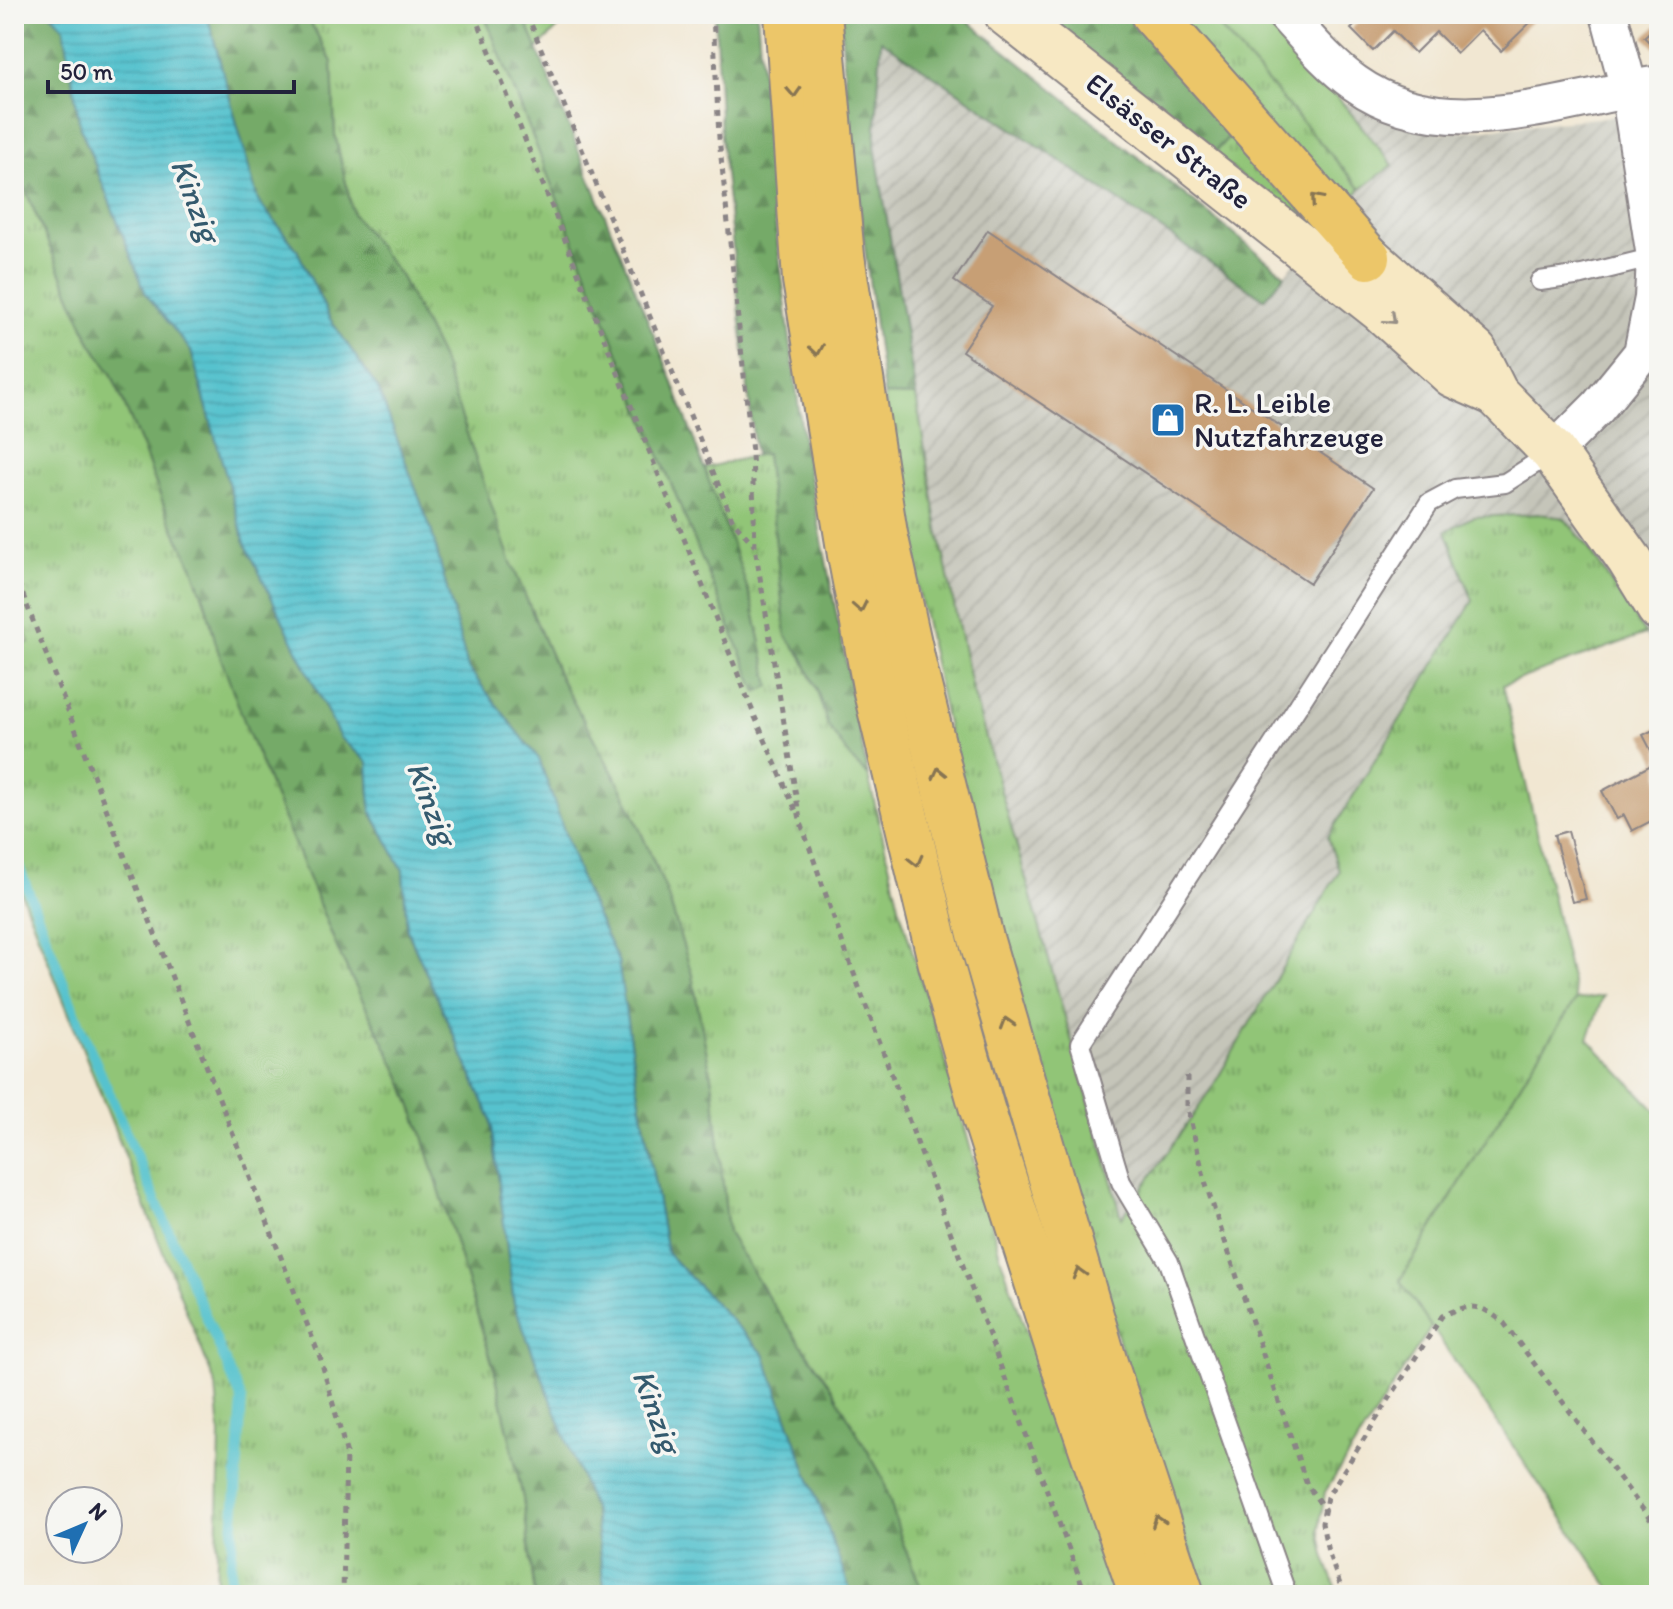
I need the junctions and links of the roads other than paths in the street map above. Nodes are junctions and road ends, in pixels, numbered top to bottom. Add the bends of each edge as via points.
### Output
1 (787, 14) edge
2 (819, 14) edge
3 (1007, 14) edge
4 (1153, 14) edge
5 (1285, 14) edge
6 (1609, 14) edge
7 (1644, 87) edge
8 (1655, 257) junction
9 (1349, 264) junction
10 (1540, 281) dead end
11 (1553, 452) junction
12 (1659, 608) edge
13 (1142, 1595) edge
14 (1182, 1595) edge
15 (1287, 1595) edge

1 -> 13 highway via 805,280 876,692 982,1109
14 -> 2 highway via 1104,1360 981,938 914,666 885,534 842,256
3 - 9 street, Elsässer Straße
9 -> 4 highway
5 - 7 street via 1355,83 1396,104 1441,116 1524,111
6 - 7 street
7 - 8 street
8 - 10 lane
8 - 11 street via 1642,353
9 - 11 street, Elsässer Straße via 1475,352 1496,394
11 - 12 street, Elsässer Straße
11 - 15 lane via 1505,483 1455,489 1429,503 1080,1044 1121,1182 1169,1262

